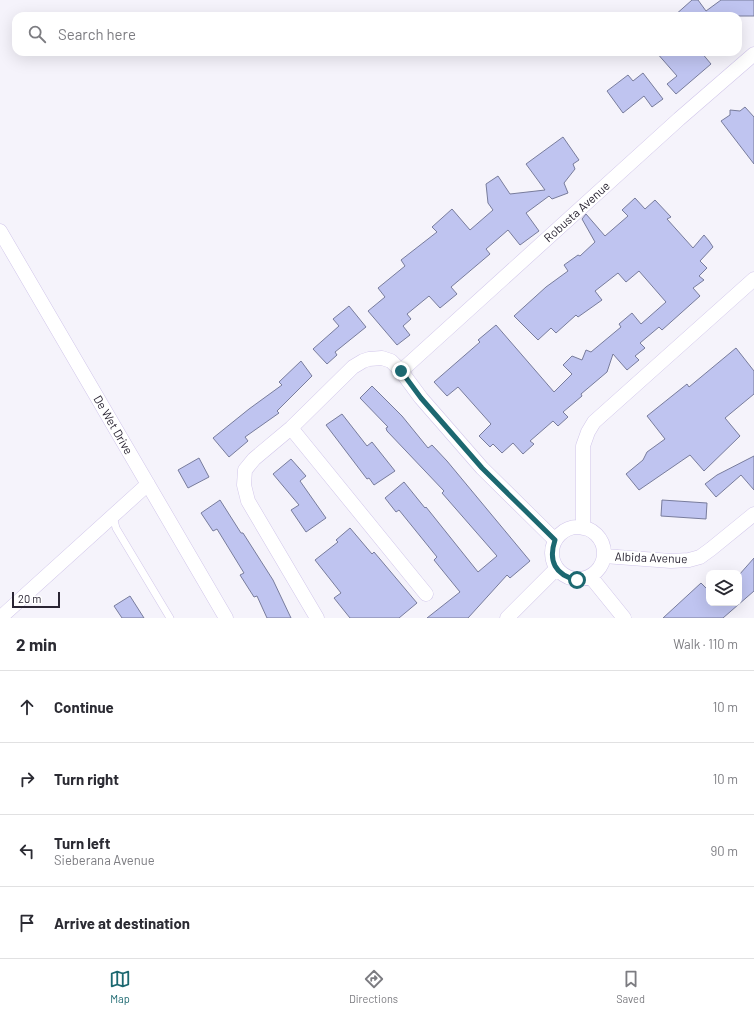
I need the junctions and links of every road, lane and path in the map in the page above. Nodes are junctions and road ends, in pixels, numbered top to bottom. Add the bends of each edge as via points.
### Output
1 (754, 54) edge
2 (0, 231) edge
3 (5, 250) edge
4 (754, 279) edge
5 (401, 371) junction
6 (291, 428) junction
7 (148, 484) junction
8 (117, 512) junction
9 (754, 514) edge
10 (583, 528) junction
11 (555, 540) junction
12 (604, 556) junction
13 (556, 569) junction
14 (590, 576) junction
15 (426, 594) dead end
16 (0, 618) edge
17 (170, 618) edge
18 (226, 618) edge
19 (317, 618) edge
20 (507, 618) edge
21 (624, 618) edge

1 - 5 street, Robusta Avenue
2 - 3 street, De Wet Drive
3 - 7 street, De Wet Drive
4 - 10 street via 594,422 583,446
5 - 6 street via 391,361 382,358 362,361 353,366
5 - 11 street via 476,462
6 - 15 street
6 - 19 street via 254,459 245,470 244,484 248,501
7 - 8 street
7 - 18 street, De Wet Drive
8 - 16 street
8 - 17 lane via 114,520 116,528
9 - 12 street, Albida Avenue via 700,557 671,561
10 - 11 street via 567,530
10 - 12 street via 595,533 602,543
11 - 13 street via 552,560
12 - 14 street via 600,568
13 - 14 street via 577,580
13 - 20 street
14 - 21 street

